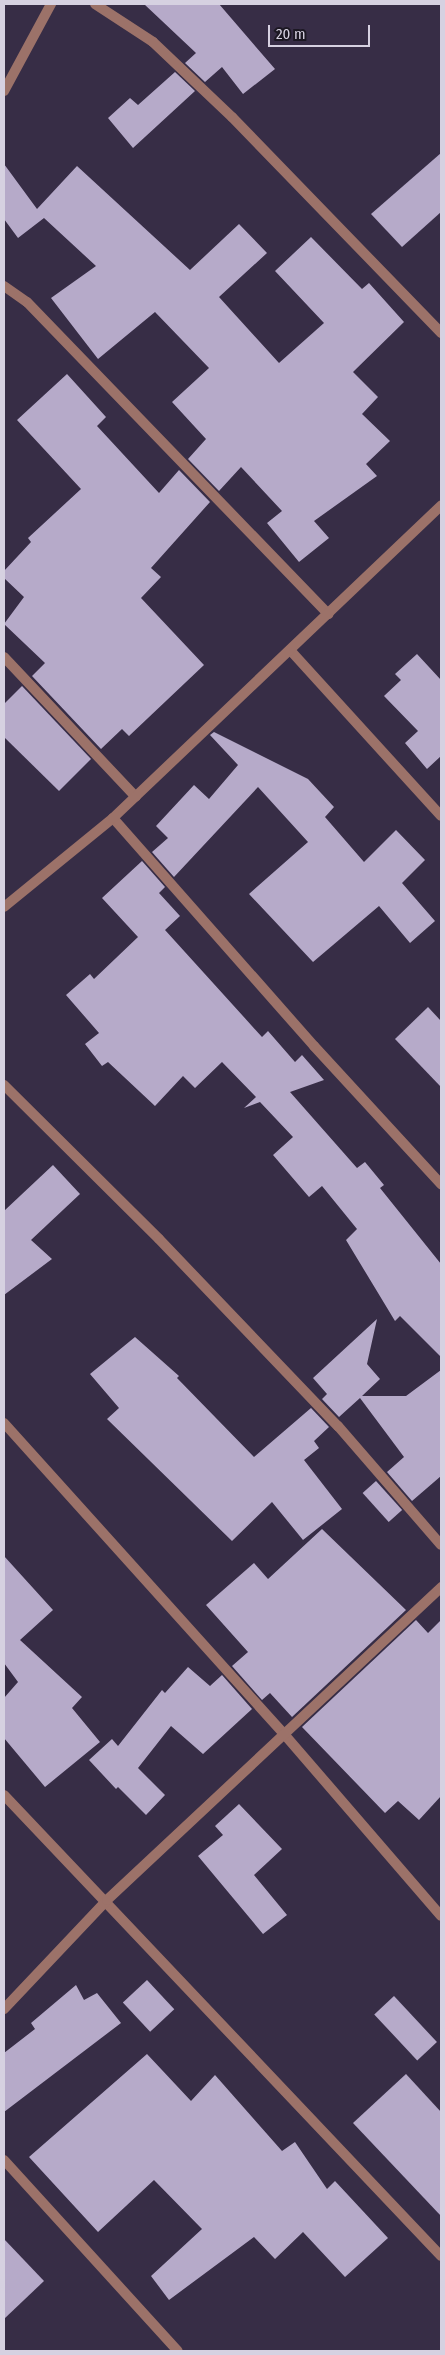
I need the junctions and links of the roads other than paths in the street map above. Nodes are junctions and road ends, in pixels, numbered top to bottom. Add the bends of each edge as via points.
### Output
1 (51, 4) edge
2 (95, 4) edge
3 (4, 92) edge
4 (4, 286) edge
5 (441, 333) edge
6 (441, 506) edge
7 (328, 614) junction
8 (290, 650) junction
9 (4, 657) edge
10 (136, 797) junction
11 (441, 816) edge
12 (113, 818) junction
13 (4, 907) edge
14 (4, 1085) edge
15 (441, 1184) edge
16 (4, 1423) edge
17 (441, 1546) edge
18 (441, 1587) edge
19 (284, 1734) junction
20 (4, 1795) edge
21 (107, 1900) junction
22 (441, 1916) edge
23 (4, 2009) edge
24 (4, 2160) edge
25 (441, 2256) edge
26 (178, 2351) edge

1 - 3 street
2 - 5 street via 153,42 225,110
4 - 7 street via 27,302
6 - 7 street
7 - 8 street
8 - 10 street
8 - 11 street
9 - 10 street
10 - 12 street
12 - 13 street
12 - 15 street
14 - 17 street via 159,1239 338,1426
16 - 19 street
18 - 19 street
19 - 21 street
19 - 22 street
20 - 21 street
21 - 23 street
21 - 25 street
24 - 26 street

